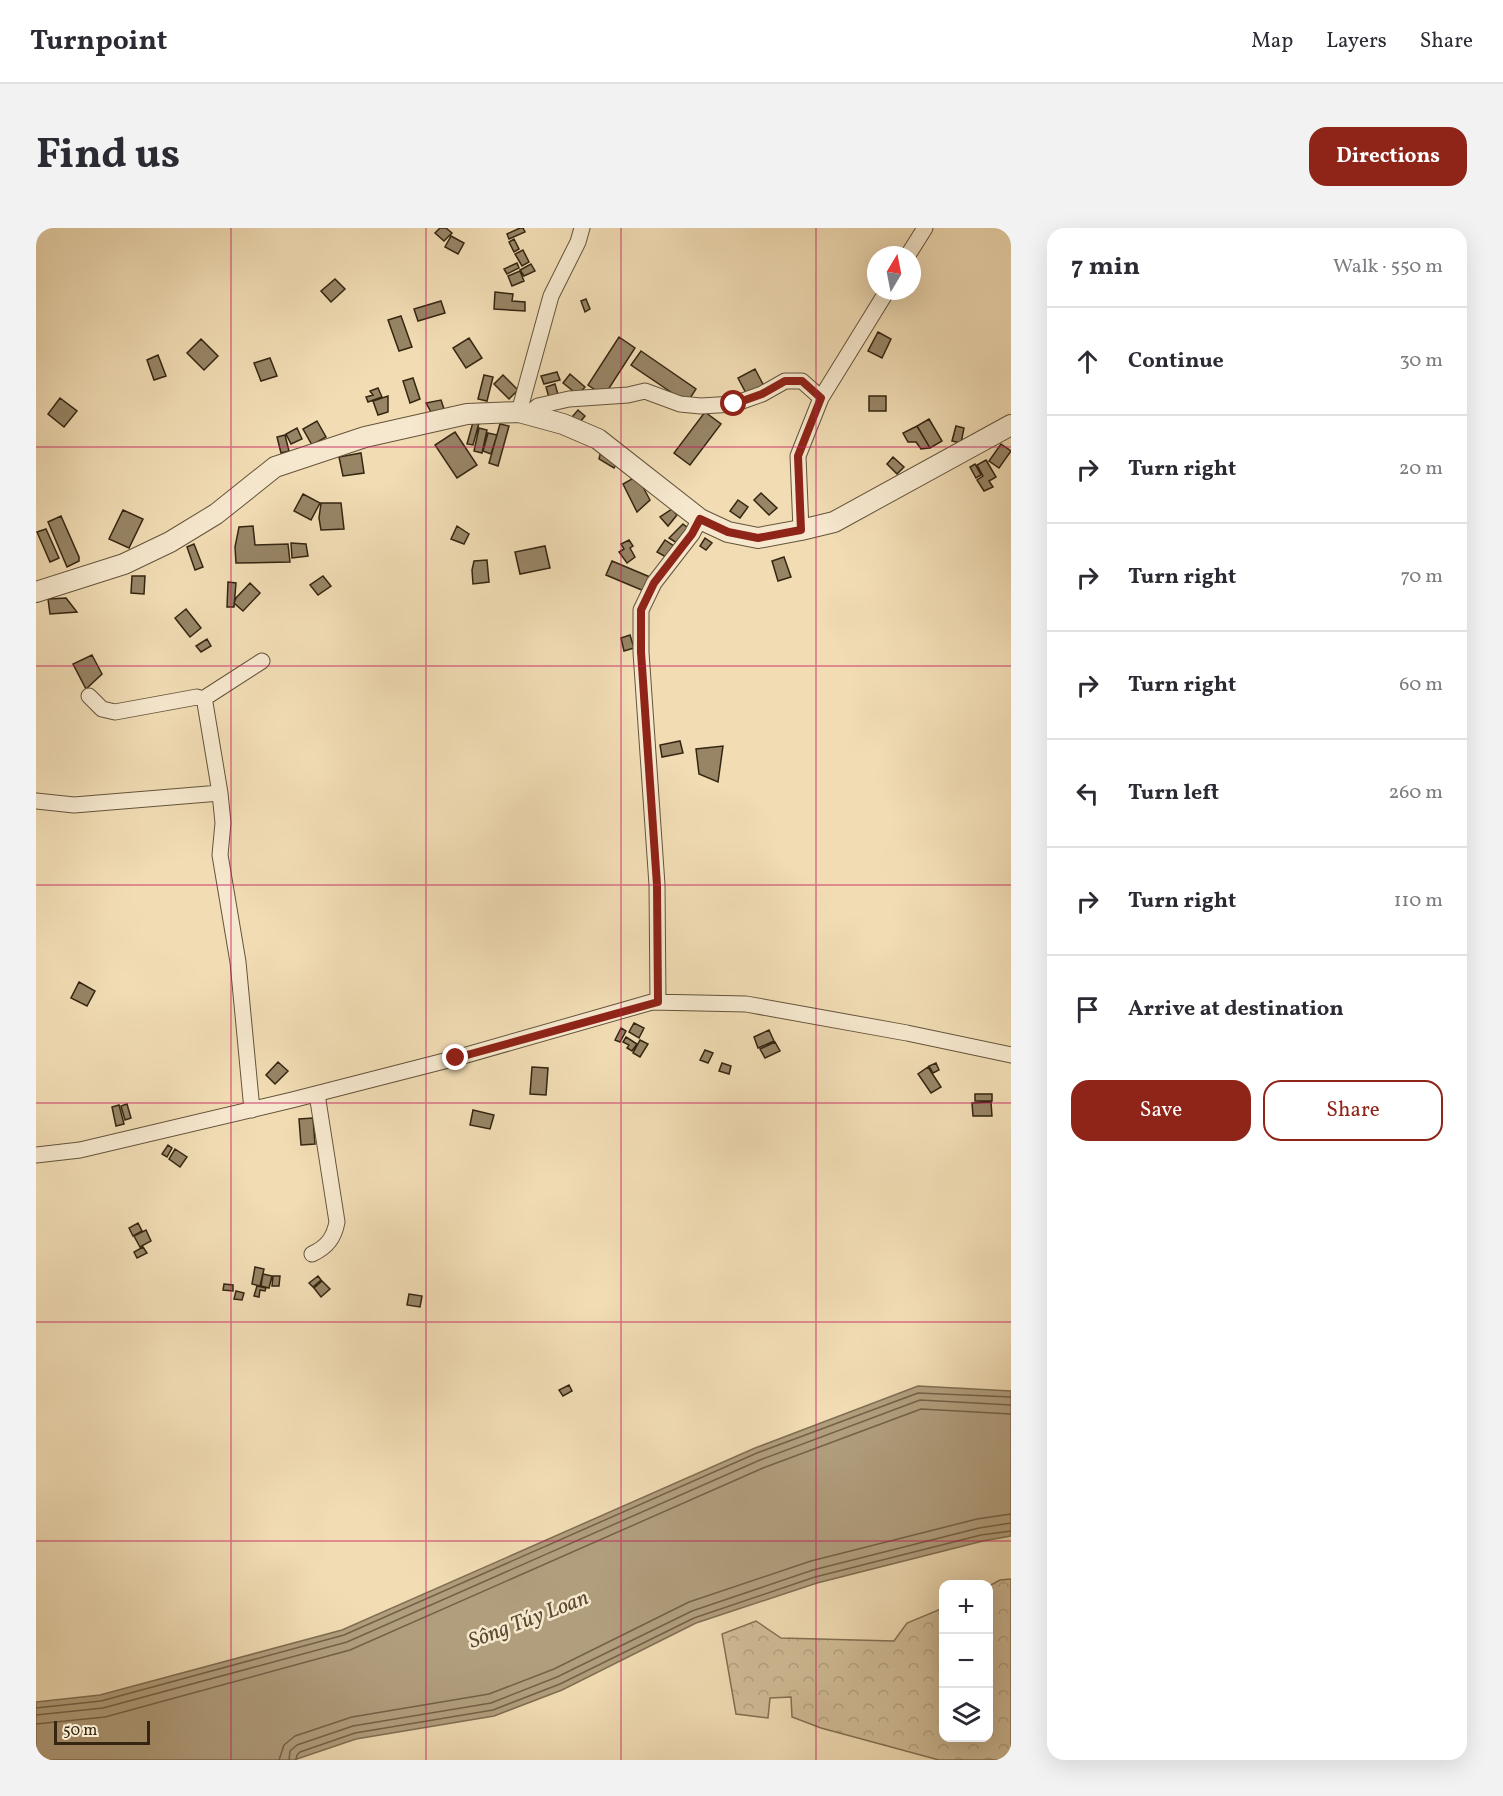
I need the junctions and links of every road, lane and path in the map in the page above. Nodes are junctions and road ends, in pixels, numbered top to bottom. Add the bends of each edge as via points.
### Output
1 (582, 228) edge
2 (925, 228) edge
3 (914, 246) edge
4 (881, 300) edge
5 (821, 398) junction
6 (524, 413) junction
7 (1011, 425) edge
8 (700, 519) junction
9 (801, 530) junction
10 (36, 592) edge
11 (262, 661) dead end
12 (89, 696) dead end
13 (203, 699) junction
14 (220, 793) junction
15 (36, 801) edge
16 (658, 1002) junction
17 (1011, 1055) edge
18 (317, 1094) junction
19 (252, 1110) junction
20 (36, 1155) edge
21 (312, 1254) dead end

1 - 6 street via 551,296
2 - 3 street
4 - 5 street
5 - 6 street via 802,381 785,381 734,404 680,404 645,391 569,399
5 - 9 street via 798,456
6 - 8 street via 598,439
6 - 10 street via 467,414 365,437 275,467 216,514 170,542 124,564
7 - 9 street via 858,511
8 - 9 street via 728,532 758,538
8 - 16 street via 654,583 641,610 657,885
11 - 13 street
12 - 13 street via 102,709 115,712
13 - 14 street
14 - 15 street via 74,805
14 - 19 street via 220,855 238,962
16 - 17 street via 746,1004
16 - 18 street
18 - 19 street
18 - 21 street via 337,1222 326,1246
19 - 20 street via 80,1150

